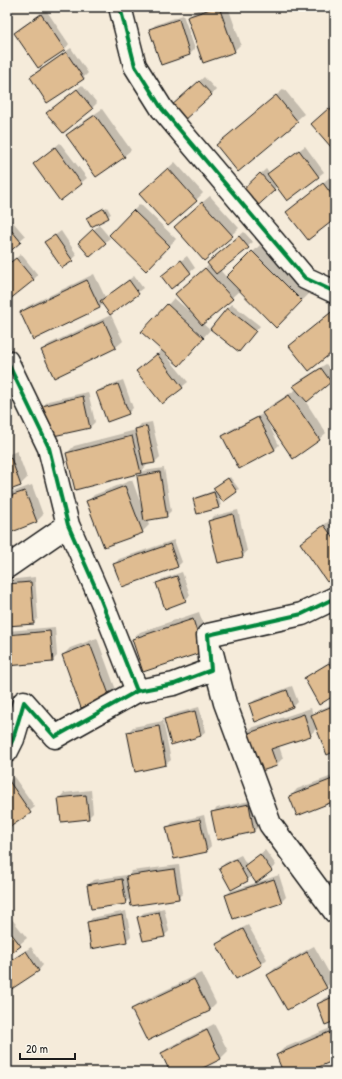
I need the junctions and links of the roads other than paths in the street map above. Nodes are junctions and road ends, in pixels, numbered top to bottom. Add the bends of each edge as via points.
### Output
1 (120, 7) edge
2 (335, 292) edge
3 (7, 361) edge
4 (68, 525) junction
5 (7, 568) edge
6 (335, 598) edge
7 (208, 634) junction
8 (137, 691) junction
9 (7, 751) edge
10 (335, 912) edge

1 - 2 street via 135,66 162,109 305,278
3 - 4 street via 49,448
4 - 5 street
4 - 8 street
6 - 7 street via 302,614
7 - 8 street via 211,670 174,684
7 - 10 street via 225,703 270,824
8 - 9 street via 55,737 24,702

